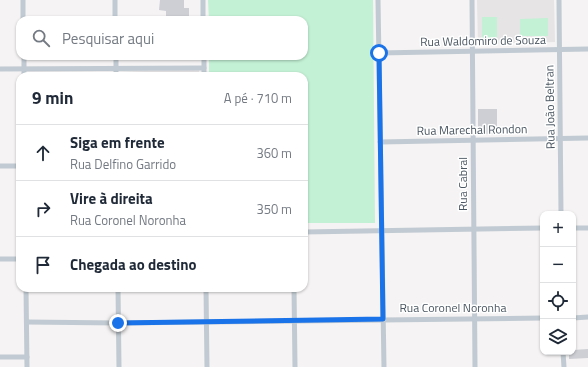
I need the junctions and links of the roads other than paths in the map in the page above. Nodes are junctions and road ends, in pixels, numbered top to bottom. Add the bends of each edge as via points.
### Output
1 (23, 0) edge
2 (115, 0) edge
3 (203, 0) edge
4 (378, 0) edge
5 (472, 0) edge
6 (558, 0) edge
7 (23, 16) edge
8 (115, 16) edge
9 (203, 16) edge
10 (588, 49) edge
11 (559, 50) junction
12 (472, 51) junction
13 (379, 53) junction
14 (24, 60) edge
15 (116, 60) edge
16 (204, 60) edge
17 (24, 68) junction
18 (116, 68) junction
19 (204, 68) junction
20 (0, 69) edge
21 (24, 72) edge
22 (116, 72) edge
23 (204, 72) edge
24 (588, 138) edge
25 (560, 139) junction
26 (473, 140) junction
27 (380, 142) junction
28 (0, 166) edge
29 (16, 166) edge
30 (561, 211) edge
31 (540, 228) edge
32 (576, 228) edge
33 (588, 228) edge
34 (473, 229) junction
35 (382, 230) junction
36 (308, 232) edge
37 (0, 259) edge
38 (16, 259) edge
39 (26, 292) edge
40 (118, 292) edge
41 (206, 292) edge
42 (294, 292) edge
43 (588, 317) edge
44 (474, 318) junction
45 (540, 318) edge
46 (576, 318) edge
47 (383, 319) junction
48 (295, 320) junction
49 (27, 322) junction
50 (206, 322) junction
51 (118, 323) junction
52 (563, 355) edge
53 (0, 357) edge
54 (27, 357) junction
55 (27, 367) edge
56 (119, 367) edge
57 (207, 367) edge
58 (295, 367) edge
59 (384, 367) edge
60 (474, 367) edge
61 (564, 367) edge

1 - 7 street
2 - 8 street
3 - 9 street
4 - 13 street
5 - 12 street, Rua Cabral
6 - 11 street, Rua João Beltran
10 - 11 street, Rua Waldomiro de Souza
11 - 12 street, Rua Waldomiro de Souza
11 - 25 street, Rua João Beltran
12 - 13 street, Rua Waldomiro de Souza
12 - 26 street, Rua Cabral
13 - 27 street
14 - 17 street
15 - 18 street
16 - 19 street
17 - 18 street
17 - 20 street
17 - 21 street
18 - 19 street
18 - 22 street
19 - 23 street
24 - 25 street, Rua Marechal Rondon
25 - 26 street, Rua Marechal Rondon
25 - 30 street, Rua João Beltran
26 - 27 street, Rua Marechal Rondon
26 - 34 street, Rua Cabral
27 - 35 street
28 - 29 street
31 - 34 street
32 - 33 street
34 - 35 street
34 - 44 street, Rua Cabral
35 - 36 street
35 - 47 street
37 - 38 street
39 - 49 street
40 - 51 street
41 - 50 street
42 - 48 street
43 - 46 street
44 - 45 street, Rua Coronel Noronha
44 - 47 street, Rua Coronel Noronha
44 - 60 street, Rua Cabral
47 - 48 street, Rua Coronel Noronha
47 - 59 street
48 - 50 street, Rua Coronel Noronha
48 - 58 street
49 - 51 street, Rua Coronel Noronha
49 - 54 street
50 - 51 street, Rua Coronel Noronha
50 - 57 street
51 - 56 street
52 - 61 street
53 - 54 street
54 - 55 street

